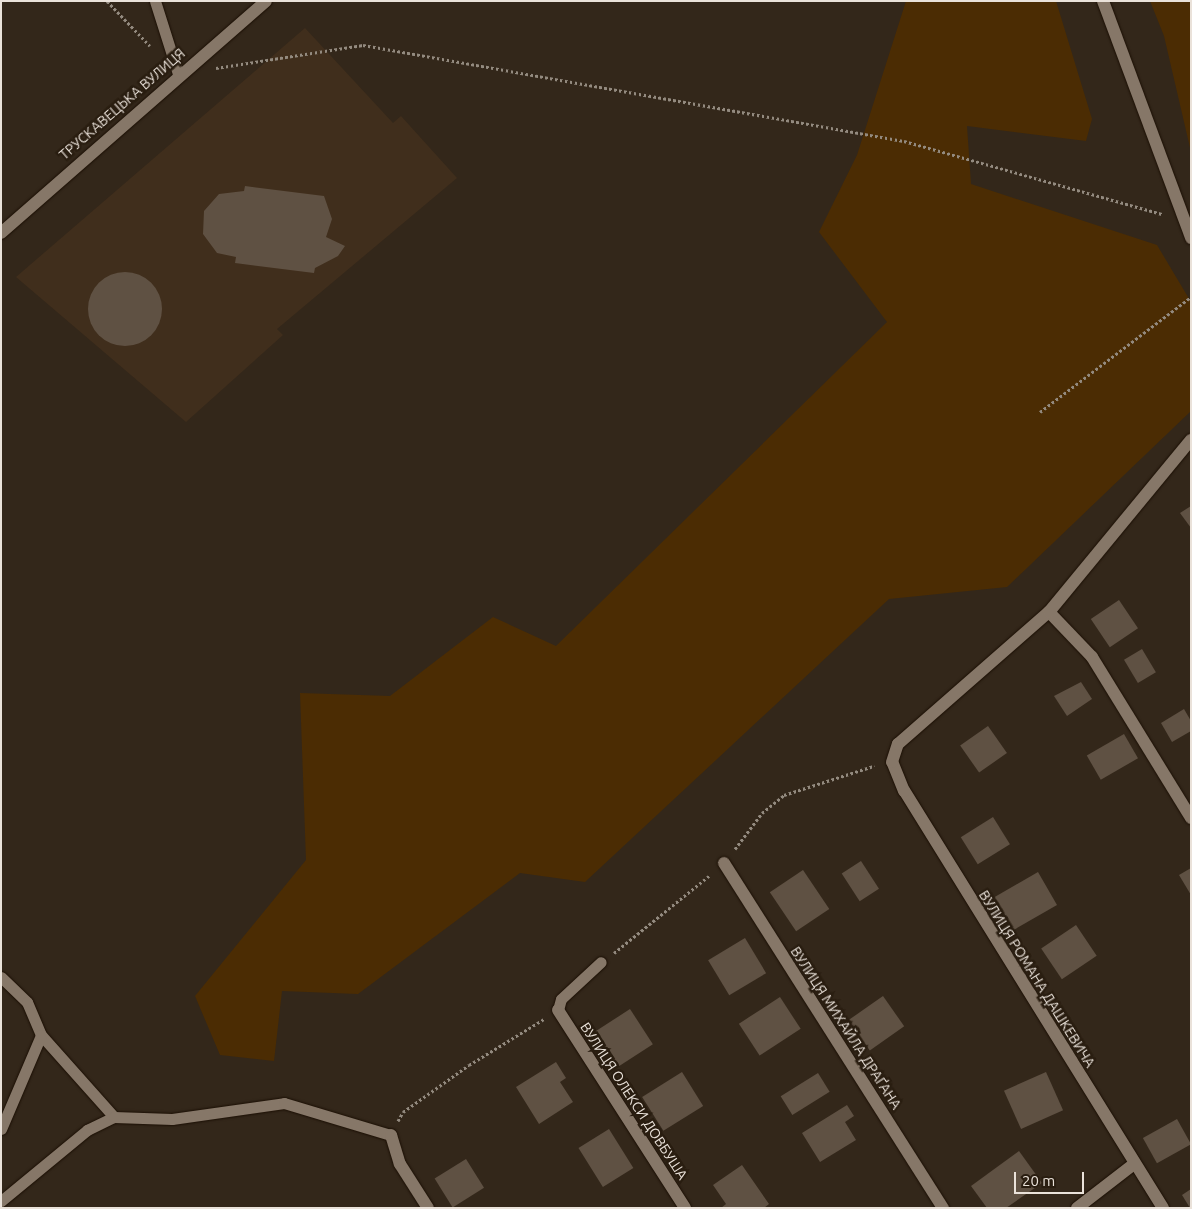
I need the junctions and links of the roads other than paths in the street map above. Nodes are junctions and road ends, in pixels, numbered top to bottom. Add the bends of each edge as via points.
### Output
1 (155, 1) edge
2 (266, 1) edge
3 (1103, 1) edge
4 (178, 74) junction
5 (1, 233) edge
6 (1191, 238) edge
7 (1191, 440) edge
8 (1049, 612) junction
9 (1191, 818) edge
10 (724, 863) road end
11 (601, 962) road end
12 (1, 977) edge
13 (558, 1010) joint
14 (41, 1035) junction
15 (114, 1117) junction
16 (1, 1129) edge
17 (391, 1135) joint
18 (1134, 1164) junction
19 (1, 1201) edge
20 (428, 1208) edge
21 (685, 1208) edge
22 (943, 1208) edge
23 (1076, 1208) edge
24 (1163, 1208) edge

1 - 4 lane
2 - 4 street, ТРУСКАВЕЦЬКА ВУЛИЦЯ
3 - 6 street via 1181,219
4 - 5 street, ТРУСКАВЕЦЬКА ВУЛИЦЯ
7 - 8 street
8 - 9 street via 1092,657
8 - 18 street, ВУЛИЦЯ РОМАНА ДАШКЕВИЧА via 898,744 892,762 904,792
10 - 22 street, ВУЛИЦЯ МИХАЙЛА ДРАҐАНА
11 - 13 lane via 561,999
12 - 14 lane via 26,1002
13 - 21 street, ВУЛИЦЯ ОЛЕКСИ ДОВБУША
14 - 15 lane
14 - 16 lane
15 - 17 lane via 172,1119 284,1103
15 - 19 lane via 87,1130
17 - 20 street via 400,1164
18 - 23 street
18 - 24 street, ВУЛИЦЯ РОМАНА ДАШКЕВИЧА

